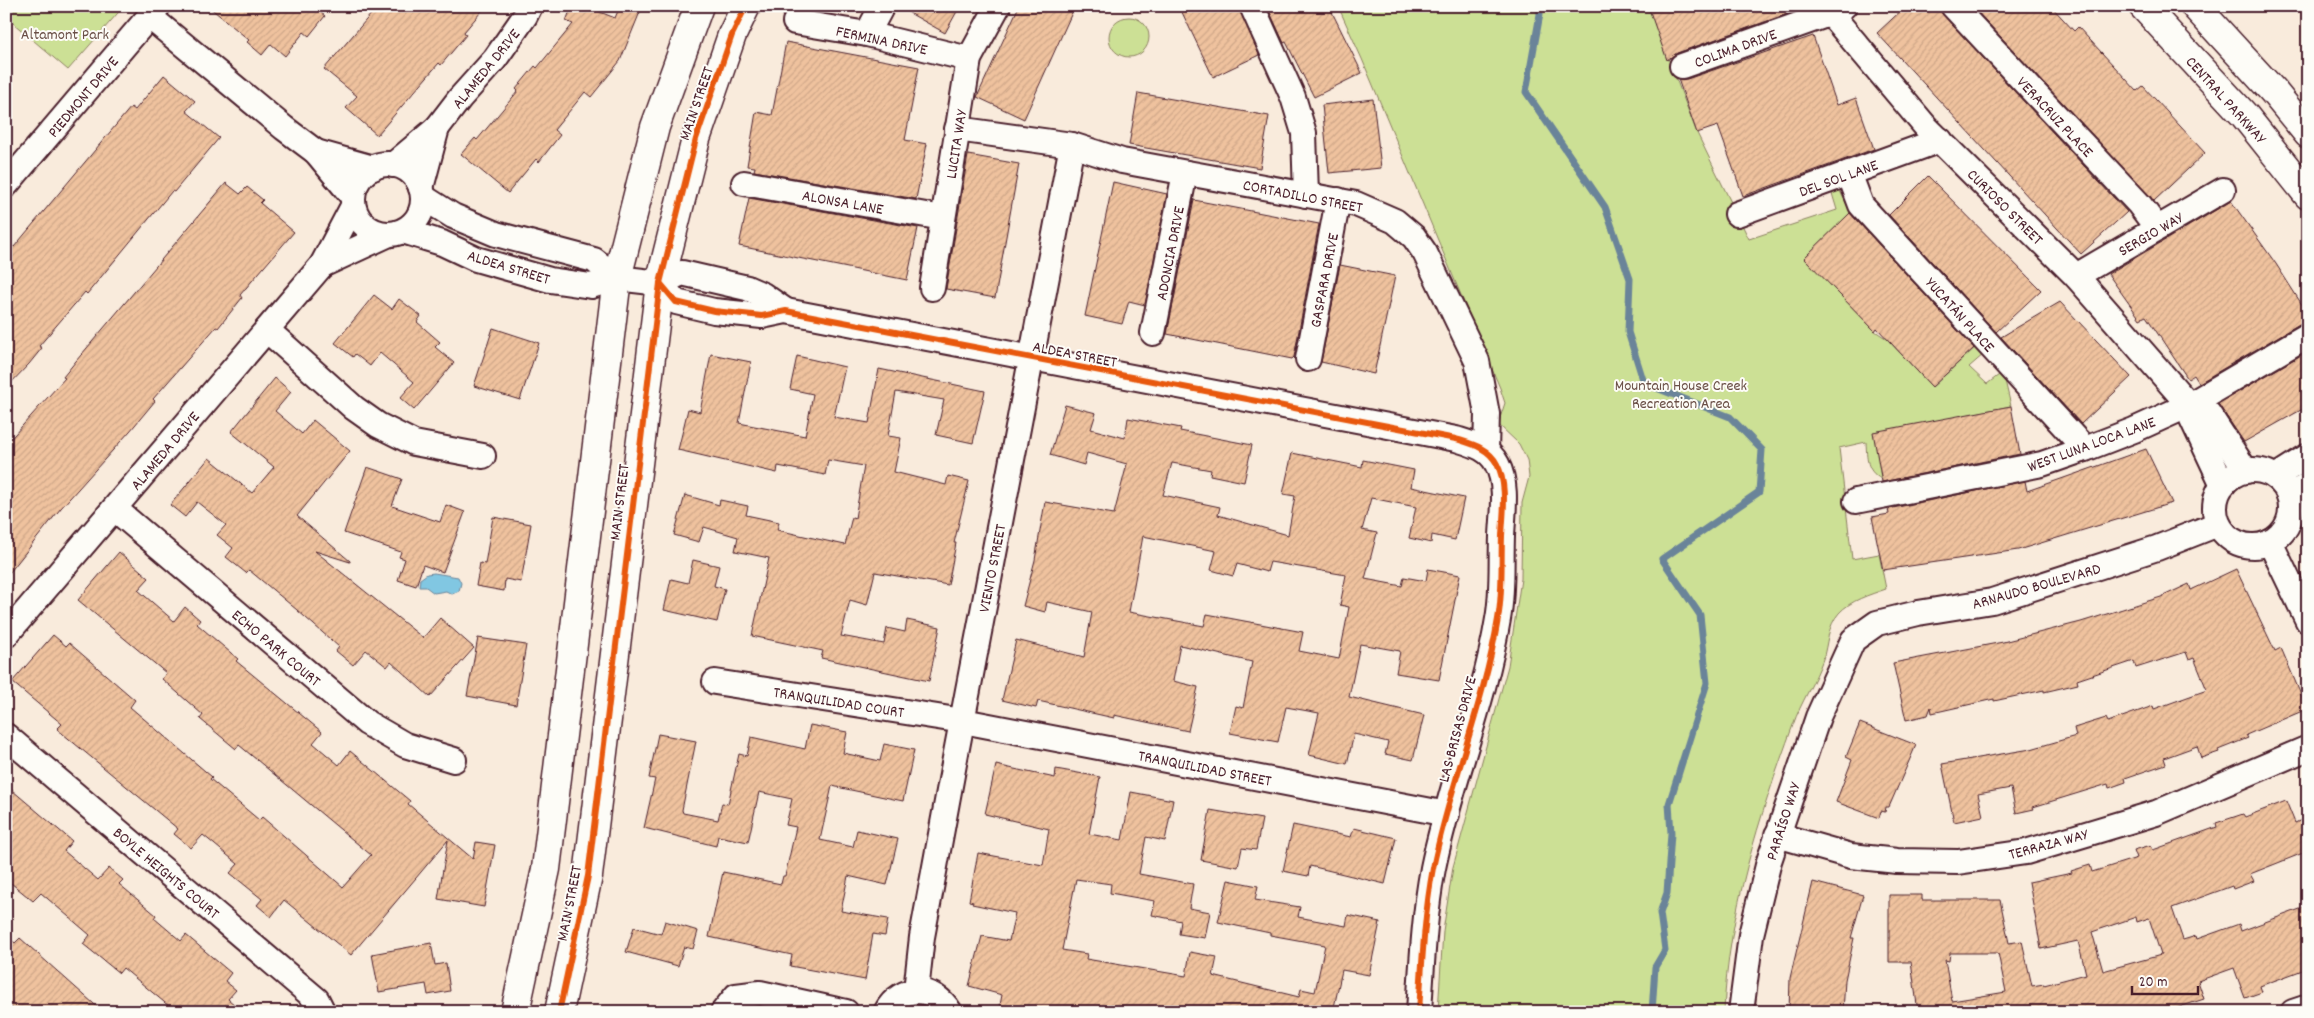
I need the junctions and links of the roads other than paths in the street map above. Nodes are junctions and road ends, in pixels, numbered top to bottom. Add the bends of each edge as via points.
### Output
1 (530, 6) edge
2 (699, 6) edge
3 (746, 6) edge
4 (882, 6) edge
5 (998, 6) edge
6 (1252, 6) edge
7 (1953, 6) edge
8 (2143, 6) edge
9 (2194, 6) edge
10 (1832, 9) edge
11 (154, 11) edge
12 (795, 22) dead end
13 (867, 34) junction
14 (969, 59) junction
15 (1682, 66) dead end
16 (437, 128) junction
17 (957, 129) junction
18 (2308, 134) edge
19 (1940, 140) junction
20 (1072, 145) junction
21 (316, 152) junction
22 (383, 166) junction
23 (1185, 173) junction
24 (1849, 173) junction
25 (744, 183) dead end
26 (6, 185) edge
27 (2224, 190) dead end
28 (422, 192) junction
29 (1306, 195) junction
30 (2308, 195) edge
31 (1338, 200) junction
32 (353, 201) junction
33 (1736, 214) dead end
34 (943, 218) junction
35 (2157, 228) junction
36 (395, 233) junction
37 (322, 265) junction
38 (2076, 276) junction
39 (617, 278) junction
40 (660, 283) junction
41 (932, 288) dead end
42 (786, 311) junction
43 (267, 330) junction
44 (1153, 333) dead end
45 (2308, 335) edge
46 (1030, 359) junction
47 (1308, 359) dead end
48 (2189, 405) junction
49 (2084, 449) junction
50 (1488, 453) junction
51 (483, 456) dead end
52 (2308, 456) edge
53 (2246, 471) junction
54 (2223, 485) junction
55 (2290, 486) edge
56 (1856, 501) dead end
57 (114, 509) junction
58 (2218, 524) junction
59 (2270, 542) junction
60 (2308, 621) edge
61 (6, 635) edge
62 (1853, 640) joint
63 (715, 682) dead end
64 (963, 720) junction
65 (6, 736) edge
66 (2308, 748) edge
67 (454, 760) dead end
68 (1446, 814) junction
69 (1776, 835) junction
70 (916, 991) junction
71 (729, 1004) edge
72 (2308, 1007) edge
73 (323, 1012) edge
74 (515, 1012) edge
75 (560, 1012) edge
76 (846, 1012) edge
77 (886, 1012) edge
78 (950, 1012) edge
79 (1419, 1012) edge
80 (1741, 1012) edge
81 (2293, 1012) edge

1 - 16 street, ALAMEDA DRIVE via 495,59
2 - 39 street, MAIN STREET via 655,127
3 - 40 street, MAIN STREET via 732,35 696,139
4 - 13 street
5 - 14 street, LUCITA WAY
6 - 29 street via 1293,97 1304,133
7 - 35 street, VERACRUZ PLACE via 2139,204
8 - 30 street, CENTRAL PARKWAY via 2245,116
9 - 18 street
10 - 15 street, COLIMA DRIVE
10 - 19 street, CURIOSO STREET
11 - 21 street via 284,128
11 - 26 street, PIEDMONT DRIVE
12 - 13 street, FERMINA DRIVE
13 - 14 street, FERMINA DRIVE
14 - 17 street, LUCITA WAY
16 - 22 street, ALAMEDA DRIVE
16 - 28 street, ALAMEDA DRIVE
17 - 20 street, CORTADILLO STREET
17 - 34 street, LUCITA WAY
19 - 24 street, DEL SOL LANE
19 - 38 street, CURIOSO STREET
20 - 23 street, CORTADILLO STREET via 1122,162
20 - 46 street, VIENTO STREET
21 - 22 street
21 - 32 street
22 - 28 street via 410,172
22 - 32 street via 359,179
23 - 29 street, CORTADILLO STREET
23 - 44 street, ADONCIA DRIVE
24 - 33 street, DEL SOL LANE
24 - 49 street, YUCATÁN PLACE via 1861,205
25 - 34 street, ALONSA LANE
27 - 35 street, SERGIO WAY
28 - 36 street via 418,217 412,226
28 - 39 street, ALDEA STREET via 453,216 496,234 594,260
29 - 31 street, CORTADILLO STREET
31 - 47 street, GASPARA DRIVE
31 - 50 street, CORTADILLO STREET via 1372,210 1395,222 1414,237 1425,253 1477,361 1487,414
32 - 36 street via 357,217 365,226 375,232
32 - 37 street, ALAMEDA DRIVE
34 - 41 street, LUCITA WAY
35 - 38 street, SERGIO WAY
36 - 37 street, ALAMEDA DRIVE
36 - 39 street, ALDEA STREET via 442,243 476,259 550,280 590,286
37 - 43 street, ALAMEDA DRIVE
38 - 48 street, CURIOSO STREET
39 - 40 street, ALDEA STREET
39 - 74 street, MAIN STREET via 546,869
40 - 42 street, ALDEA STREET via 682,273 728,282 763,295
40 - 42 street, ALDEA STREET via 676,302 714,311 762,316
40 - 75 street, MAIN STREET via 588,876
42 - 46 street, ALDEA STREET
43 - 51 street via 354,408 378,425 414,443
43 - 57 street, ALAMEDA DRIVE
45 - 48 street, WEST LUNA LOCA LANE
46 - 50 street, ALDEA STREET via 1456,439 1479,446
46 - 64 street, VIENTO STREET
48 - 49 street, WEST LUNA LOCA LANE
48 - 53 street, CURIOSO STREET via 2208,413
48 - 54 street, CURIOSO STREET via 2192,419
49 - 56 street, WEST LUNA LOCA LANE via 2042,464
50 - 68 street, LAS BRISAS DRIVE via 1498,465 1504,494 1498,618 1474,720
52 - 55 street
53 - 54 street
53 - 55 street via 2256,470
54 - 58 street via 2216,500
55 - 59 street via 2288,522
57 - 61 street, ALAMEDA DRIVE
57 - 67 street, ECHO PARK COURT via 367,724 405,745
58 - 59 street via 2235,542 2246,546
58 - 62 street, ARNAUDO BOULEVARD via 2157,548 1992,601 1877,623
59 - 60 street
62 - 69 street, PARAÍSO WAY via 1818,717
63 - 64 street, TRANQUILIDAD COURT
64 - 68 street, TRANQUILIDAD STREET
64 - 70 street, VIENTO STREET via 922,937
65 - 73 street, BOYLE HEIGHTS COURT via 310,994
66 - 69 street, TERRAZA WAY via 2156,813 2026,852 1958,862 1897,861 1851,856
68 - 79 street, LAS BRISAS DRIVE via 1426,918
69 - 80 street, PARAÍSO WAY via 1751,935
70 - 77 street via 898,997
70 - 78 street via 936,996
71 - 76 street via 760,993
72 - 81 street

